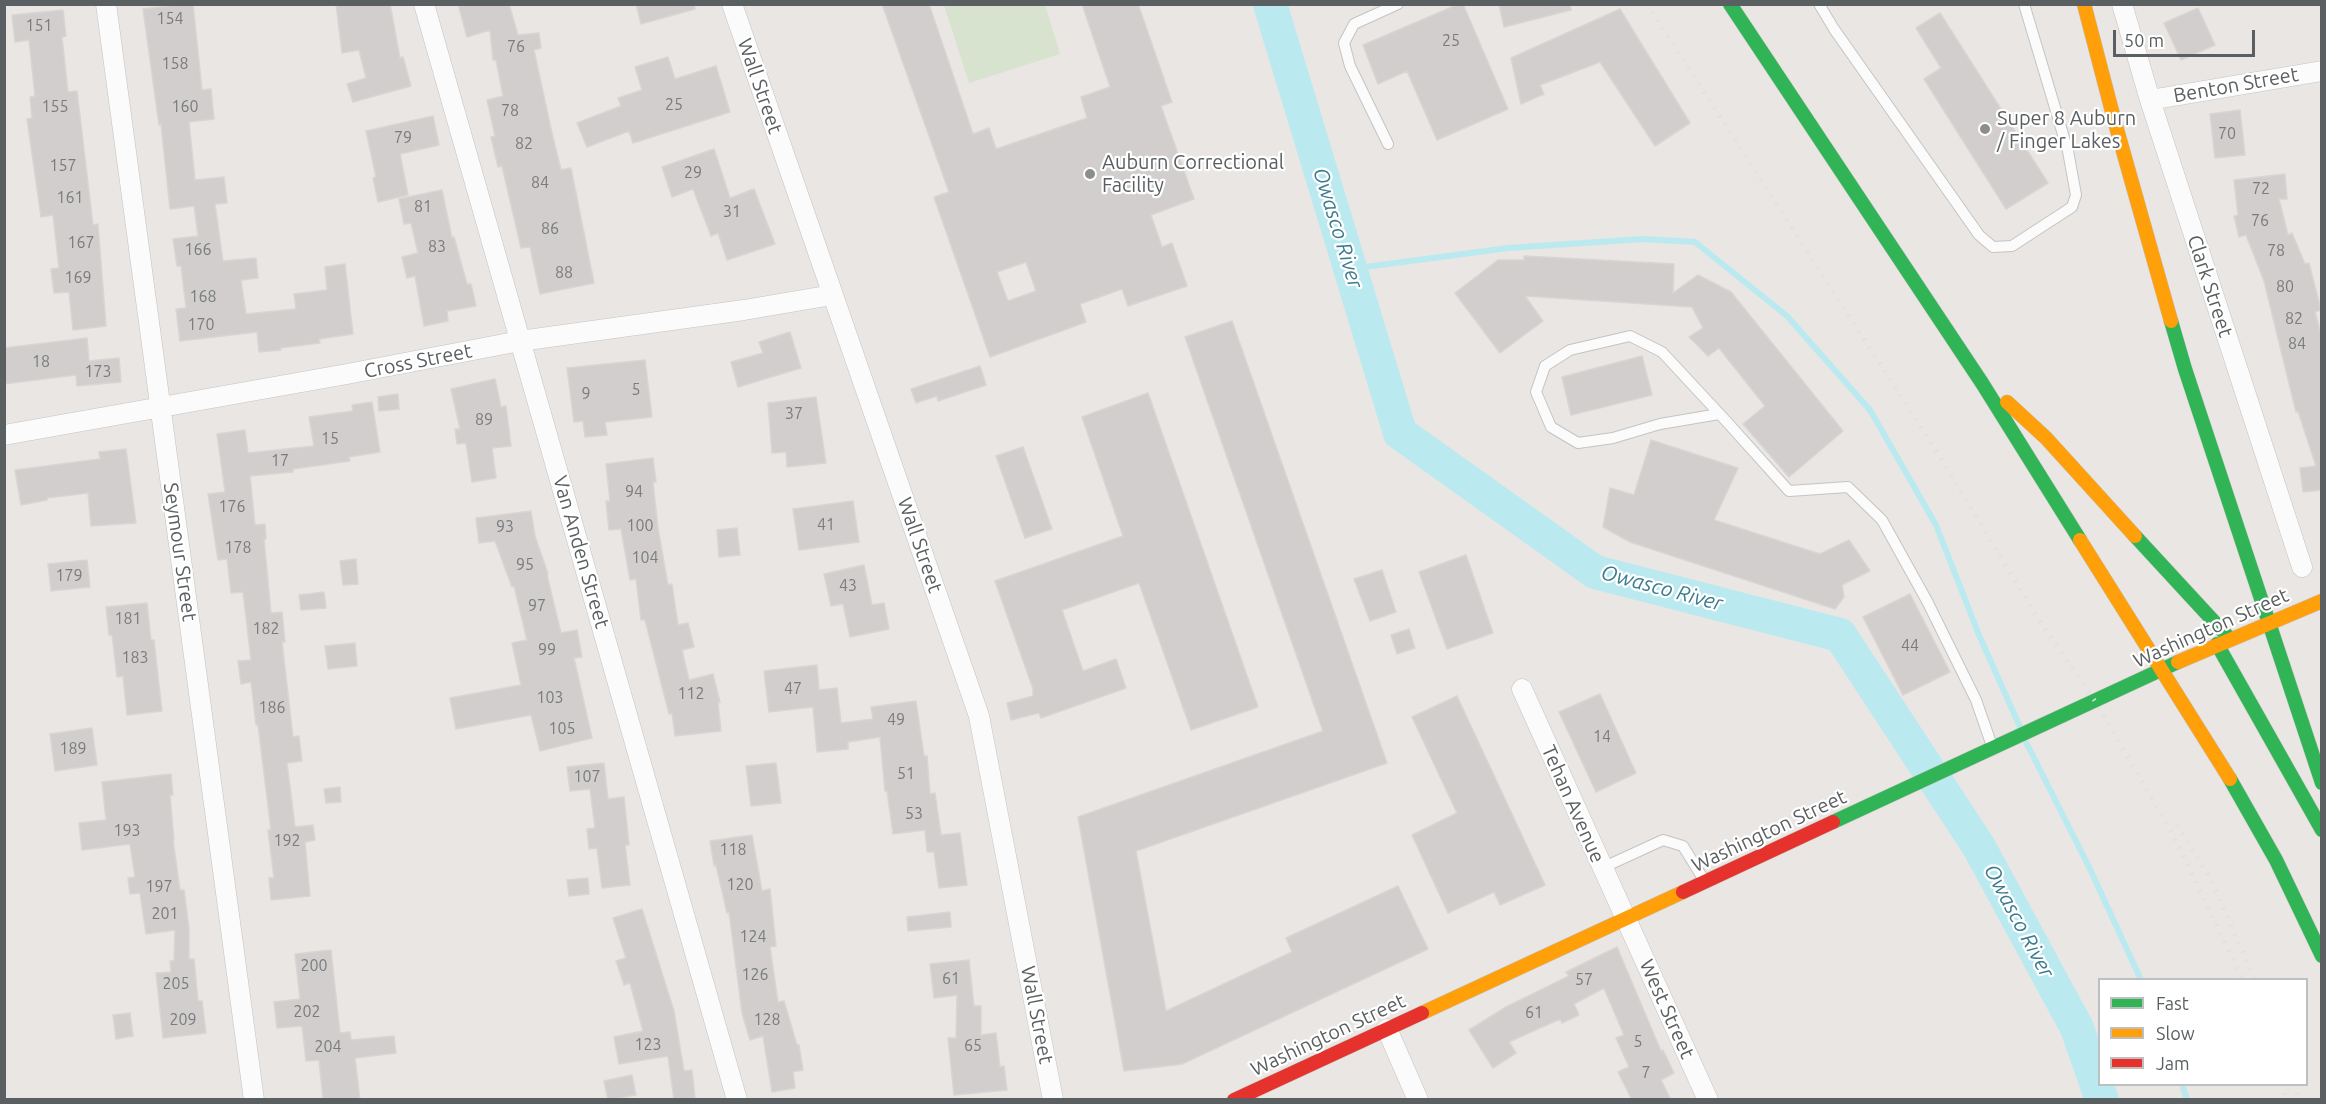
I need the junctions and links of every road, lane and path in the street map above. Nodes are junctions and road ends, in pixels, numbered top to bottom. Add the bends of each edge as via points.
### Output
1 (106, 4) edge
2 (424, 4) edge
3 (732, 4) edge
4 (1398, 4) edge
5 (1730, 4) edge
6 (1819, 4) edge
7 (2024, 4) edge
8 (2084, 4) edge
9 (2122, 4) edge
10 (2322, 70) edge
11 (2150, 100) junction
12 (1388, 144) dead end
13 (832, 295) junction
14 (520, 341) junction
15 (1982, 383) junction
16 (160, 408) junction
17 (1719, 414) junction
18 (4, 435) edge
19 (2302, 567) dead end
20 (2322, 601) edge
21 (2270, 622) junction
22 (2223, 642) junction
23 (2161, 670) junction
24 (1522, 689) dead end
25 (1993, 749) junction
26 (2322, 783) edge
27 (2322, 830) edge
28 (1602, 868) junction
29 (1705, 882) junction
30 (1626, 919) junction
31 (2322, 956) edge
32 (1387, 1029) junction
33 (254, 1100) edge
34 (738, 1100) edge
35 (1053, 1100) edge
36 (1234, 1100) edge
37 (1418, 1100) edge
38 (1708, 1100) edge

1 - 16 street, Seymour Street
2 - 14 street, Van Anden Street
3 - 13 street, Wall Street
4 - 12 lane via 1354,24 1344,43 1350,66
5 - 15 main road
6 - 7 lane via 1979,235 1993,247 2012,246 2072,207 2076,195 2068,151
8 - 21 main road via 2185,369
9 - 11 street, Clark Street
10 - 11 street, Benton Street
11 - 19 street, Clark Street
13 - 14 street, Cross Street
13 - 35 street, Wall Street via 979,716
14 - 16 street, Cross Street
14 - 34 street, Van Anden Street
15 - 22 main road via 2046,438
15 - 23 main road
16 - 18 street, Cross Street
16 - 33 street, Seymour Street
17 - 17 lane via 1662,352 1630,336 1570,350 1545,366 1536,392 1551,427 1578,443
17 - 25 lane via 1789,491 1848,487 1882,520 1976,700
20 - 21 main road, Washington Street
21 - 22 main road, Washington Street
21 - 26 main road
22 - 23 main road, Washington Street
22 - 27 main road
23 - 25 main road, Washington Street
23 - 31 main road via 2276,860
24 - 28 street, Tehan Avenue
25 - 29 main road, Washington Street
28 - 29 lane via 1662,840 1683,846
28 - 30 street, Tehan Avenue
29 - 30 main road, Washington Street
30 - 32 main road, Washington Street
30 - 38 street, West Street
32 - 36 main road, Washington Street
32 - 37 street

